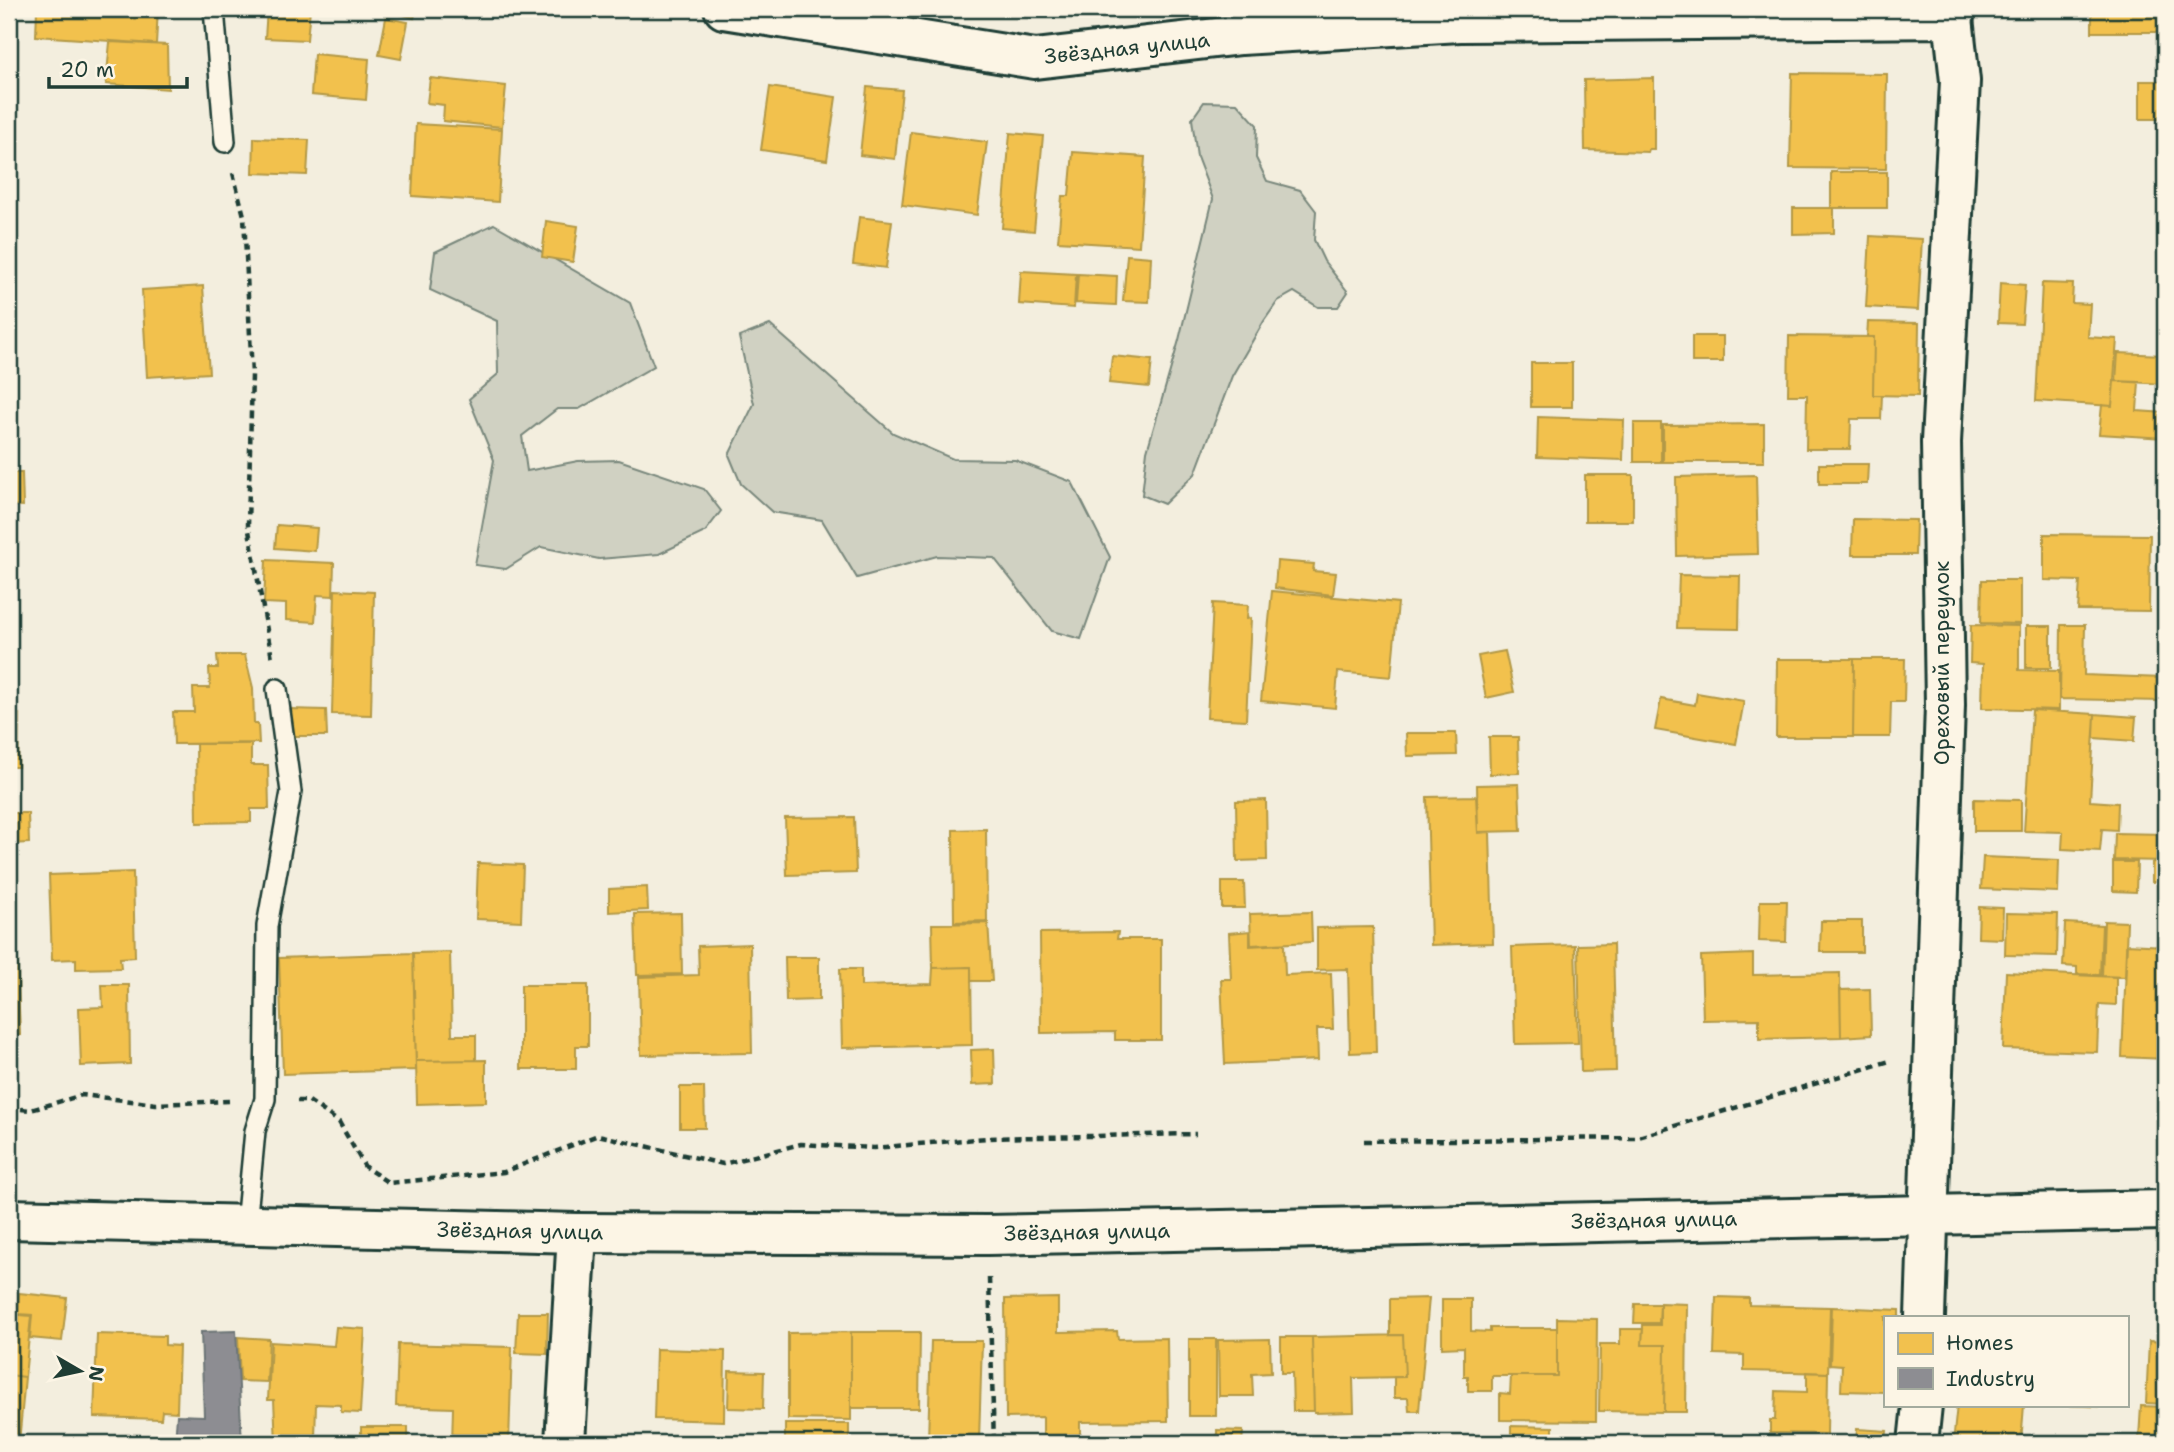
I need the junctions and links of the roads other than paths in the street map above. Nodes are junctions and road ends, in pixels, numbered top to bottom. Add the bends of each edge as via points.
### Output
1 (214, 9) edge
2 (723, 9) edge
3 (1953, 14) edge
4 (225, 142) road end
5 (277, 689) road end
6 (2165, 1210) edge
7 (1928, 1214) junction
8 (9, 1219) edge
9 (246, 1225) junction
10 (578, 1233) junction
11 (1925, 1316) edge
12 (1922, 1406) edge
13 (565, 1443) edge
14 (1918, 1443) edge

1 - 4 lane
2 - 3 street, Звёздная улица via 1035,59 1241,35 1460,22
3 - 7 street, Ореховый переулок via 1960,81 1941,442 1945,705
5 - 9 lane via 291,792 267,926 265,1099 255,1132
6 - 7 street, Звёздная улица
7 - 10 street, Звёздная улица via 987,1235
7 - 11 street, Ореховый переулок
8 - 9 street, Звёздная улица
9 - 10 street, Звёздная улица
10 - 13 street
12 - 14 street

